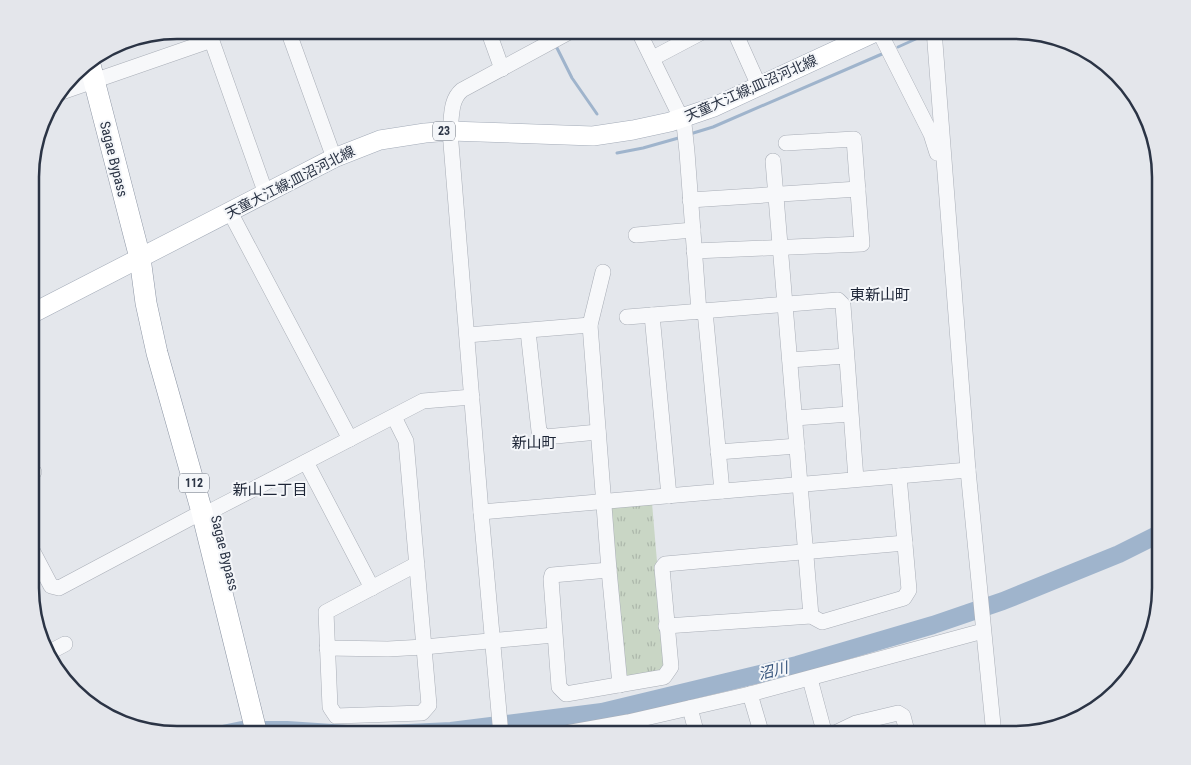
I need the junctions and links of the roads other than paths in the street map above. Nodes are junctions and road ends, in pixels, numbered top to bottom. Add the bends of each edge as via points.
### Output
1 (197, 39) edge
2 (211, 39) edge
3 (291, 39) edge
4 (491, 39) edge
5 (556, 39) edge
6 (642, 39) edge
7 (689, 39) edge
8 (738, 39) edge
9 (860, 39) edge
10 (884, 39) edge
11 (935, 39) edge
12 (652, 58) junction
13 (502, 69) junction
14 (92, 71) edge
15 (80, 79) edge
16 (759, 86) junction
17 (683, 121) junction
18 (450, 131) junction
19 (786, 143) dead end
20 (334, 158) junction
21 (773, 161) dead end
22 (945, 181) junction
23 (858, 189) junction
24 (266, 194) junction
25 (776, 194) junction
26 (690, 200) junction
27 (230, 212) junction
28 (693, 230) junction
29 (636, 235) dead end
30 (781, 248) junction
31 (694, 251) junction
32 (140, 258) junction
33 (603, 272) dead end
34 (785, 304) junction
35 (39, 310) edge
36 (702, 311) junction
37 (652, 315) junction
38 (627, 317) dead end
39 (590, 325) junction
40 (528, 331) junction
41 (467, 335) junction
42 (846, 356) junction
43 (790, 360) junction
44 (472, 397) junction
45 (850, 414) junction
46 (394, 416) junction
47 (795, 418) junction
48 (598, 432) junction
49 (350, 439) junction
50 (797, 446) junction
51 (718, 452) junction
52 (306, 462) junction
53 (968, 470) junction
54 (899, 476) junction
55 (856, 479) junction
56 (800, 485) junction
57 (722, 491) junction
58 (668, 496) junction
59 (604, 502) junction
60 (208, 511) junction
61 (481, 512) junction
62 (905, 543) junction
63 (806, 552) junction
64 (39, 563) edge
65 (417, 564) junction
66 (609, 570) junction
67 (372, 588) junction
68 (811, 616) junction
69 (666, 626) junction
70 (983, 629) junction
71 (554, 635) junction
72 (492, 642) junction
73 (65, 644) dead end
74 (327, 648) junction
75 (424, 648) junction
76 (53, 650) edge
77 (810, 679) junction
78 (620, 686) junction
79 (750, 694) junction
80 (256, 706) junction
81 (690, 708) junction
82 (257, 726) edge
83 (267, 726) edge
84 (499, 726) edge
85 (636, 726) edge
86 (695, 726) edge
87 (759, 726) edge
88 (823, 726) edge
89 (850, 726) edge
90 (906, 726) edge
91 (993, 726) edge

1 - 14 street
2 - 24 street
3 - 20 street
4 - 13 street
5 - 13 street
6 - 12 street
7 - 12 street
8 - 16 street
9 - 16 main road, 天童大江線;皿沼河北線 / 23
10 - 22 street via 931,134
11 - 22 street
12 - 17 street
13 - 18 street via 456,95
14 - 15 street
14 - 32 highway, Sagae Bypass / 112
16 - 17 main road, 天童大江線;皿沼河北線 / 23
17 - 18 main road, 天童大江線;皿沼河北線 / 23 via 593,136
17 - 26 street
18 - 20 main road, 天童大江線;皿沼河北線 / 23 via 380,140
18 - 41 street
19 - 23 street via 854,139
20 - 24 main road, 天童大江線;皿沼河北線 / 23
21 - 25 street
22 - 53 street
23 - 25 street
23 - 30 street via 862,244
24 - 27 main road, 天童大江線;皿沼河北線 / 23
25 - 26 street
25 - 30 street
26 - 28 street
27 - 32 main road, 天童大江線;皿沼河北線 / 23
27 - 49 street
28 - 29 street
28 - 31 street
30 - 31 street
30 - 34 street
31 - 36 street
32 - 35 main road, 天童大江線;皿沼河北線 / 23
32 - 60 highway, Sagae Bypass / 112 via 159,302
33 - 39 street
34 - 36 street
34 - 42 street via 838,300 842,305
34 - 43 street
36 - 37 street
36 - 51 street
37 - 38 street
37 - 58 street
39 - 40 street
39 - 48 street
40 - 41 street
40 - 48 street via 539,431 546,437
41 - 44 street
42 - 43 street
42 - 45 street
43 - 47 street
44 - 46 street via 423,401
44 - 61 street
45 - 47 street
45 - 55 street
46 - 49 street
46 - 65 street via 406,441
47 - 50 street
48 - 59 street
49 - 52 street
50 - 51 street
50 - 56 street
51 - 57 street
52 - 60 street
52 - 67 street
53 - 54 street
53 - 70 street
54 - 55 street
54 - 62 street
55 - 56 street
56 - 57 street
56 - 63 street
57 - 58 street
58 - 59 street
59 - 61 street
59 - 66 street
60 - 64 street via 59,588 51,586
60 - 80 highway, Sagae Bypass / 112
61 - 72 street
62 - 63 street
62 - 68 street via 909,590 904,598 822,622
63 - 68 street
63 - 69 street via 665,564 662,568
65 - 67 street
65 - 75 street
66 - 71 street via 552,575
66 - 78 street
67 - 74 street via 326,612
68 - 69 street
69 - 78 street via 670,667 664,677
70 - 77 street
70 - 91 street
71 - 72 street
71 - 78 street via 559,687 566,694
72 - 75 street
72 - 84 street
73 - 76 street
74 - 75 street
74 - 75 street via 330,707 336,716 422,713 429,705
77 - 79 street
77 - 88 street
79 - 81 street
79 - 87 street
80 - 82 highway, Sagae Bypass / 112
80 - 83 highway, Sagae Bypass / 112
81 - 85 street
81 - 86 street
89 - 90 street via 898,713 904,716

